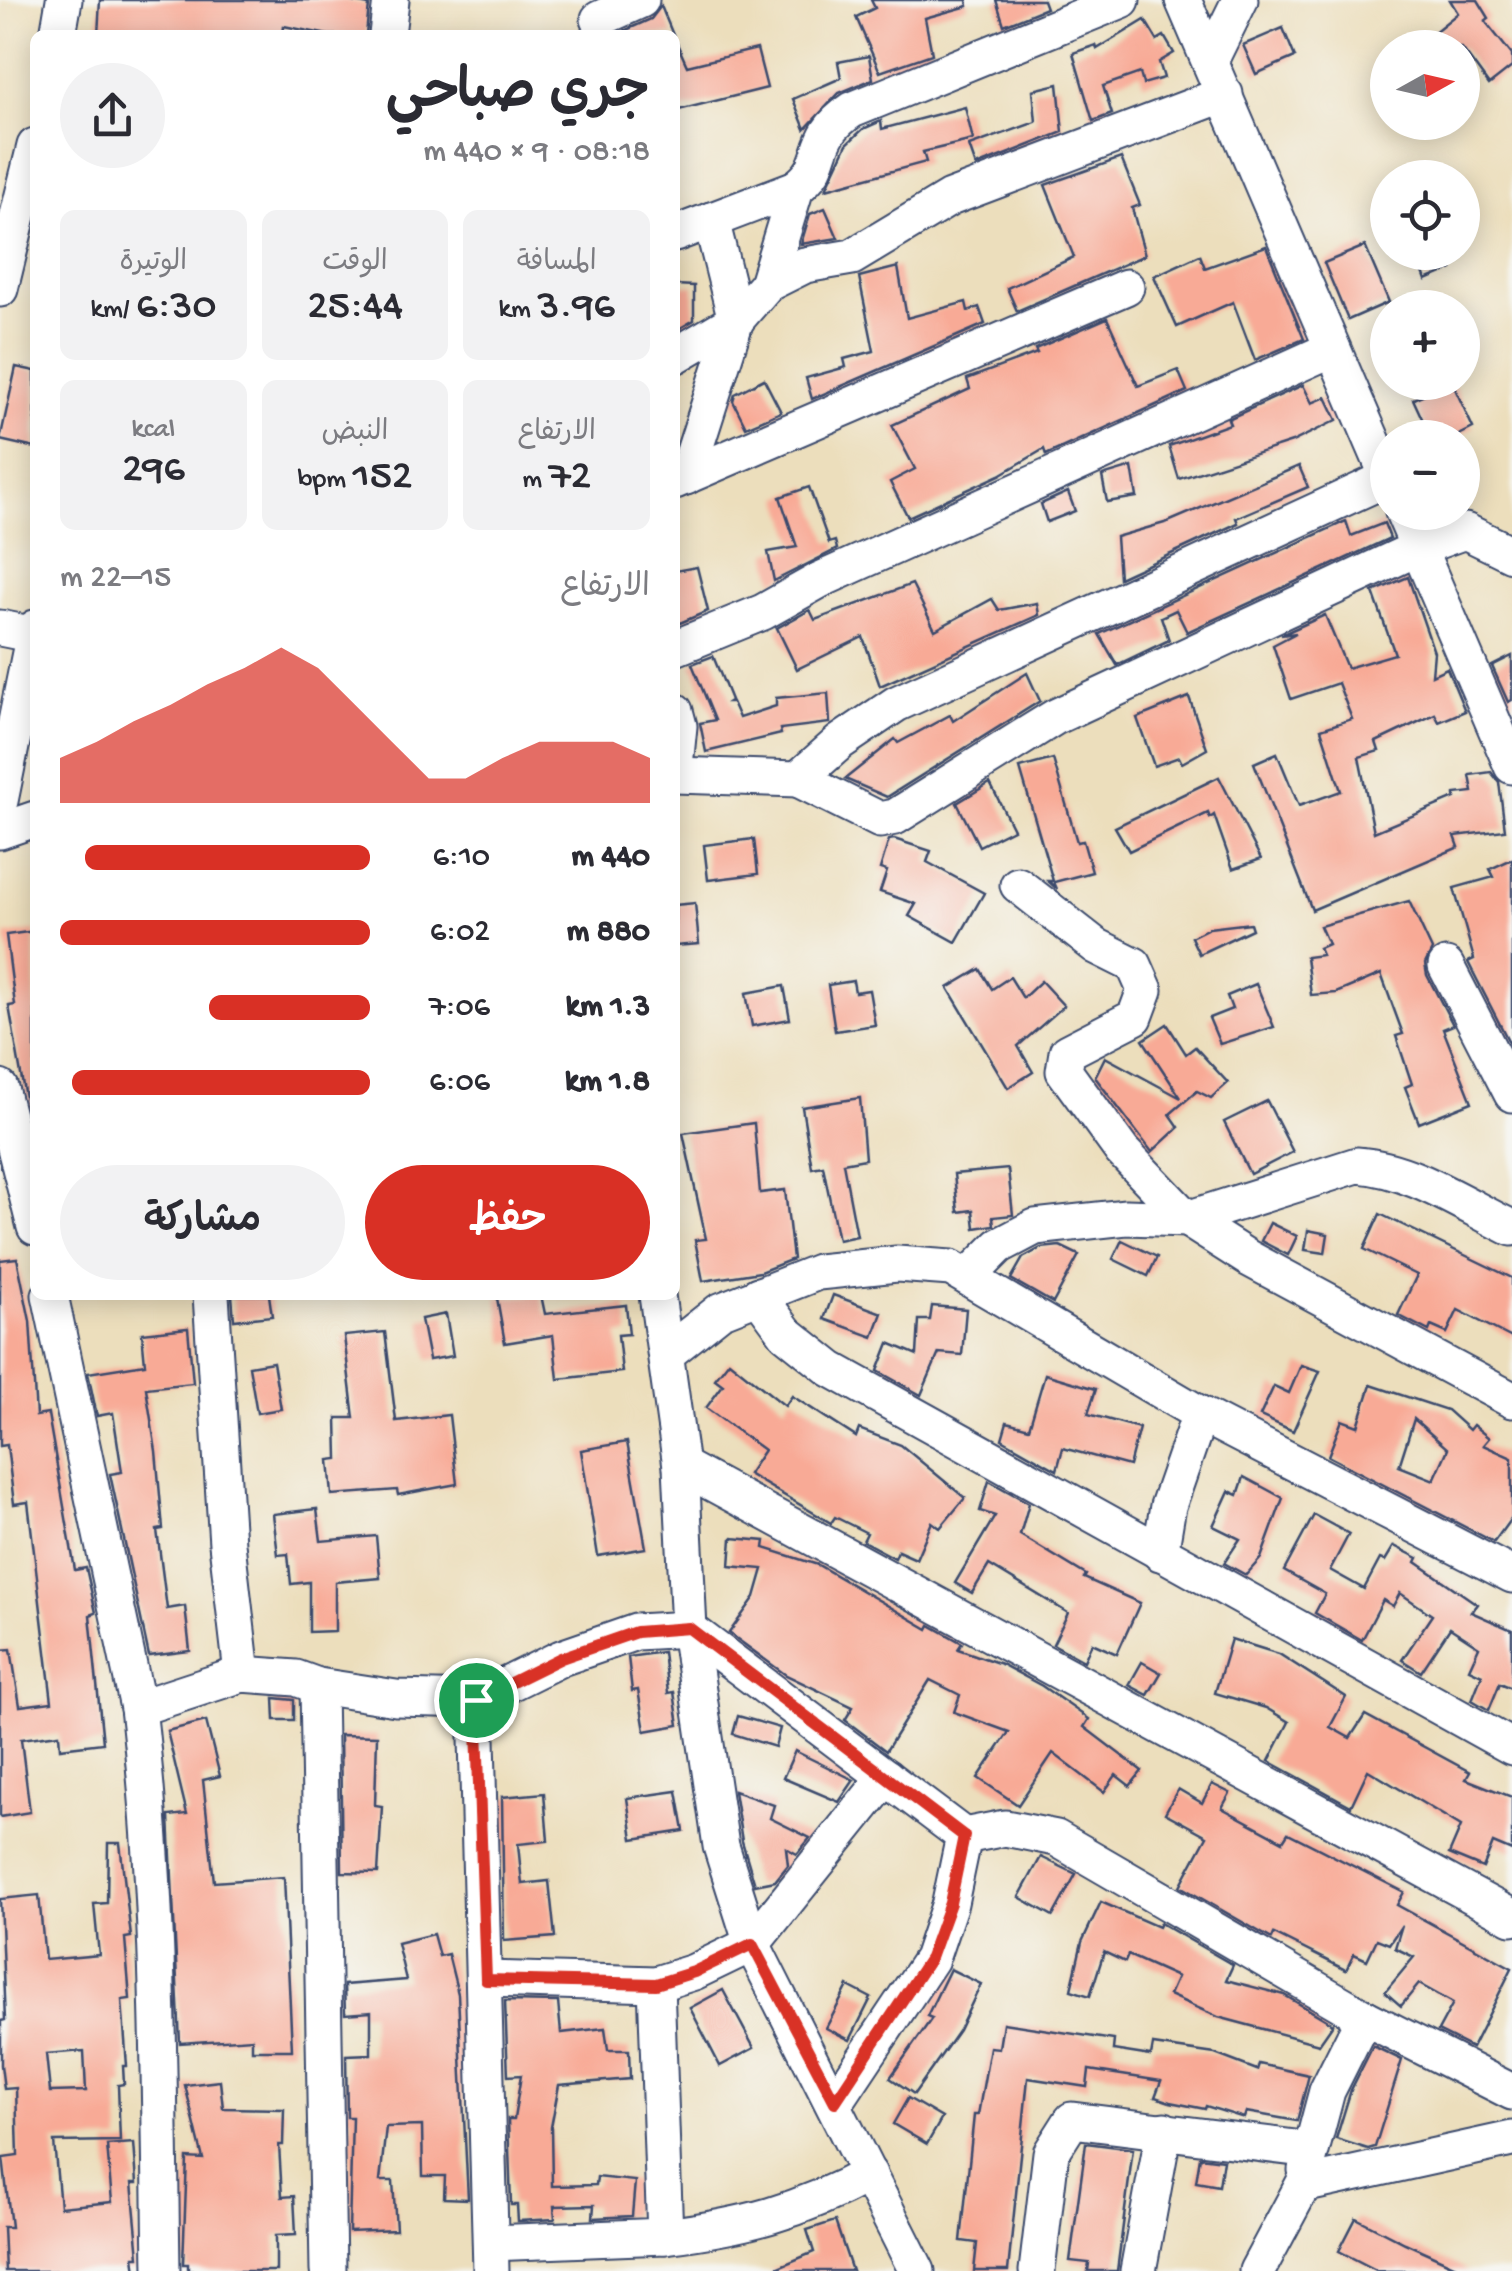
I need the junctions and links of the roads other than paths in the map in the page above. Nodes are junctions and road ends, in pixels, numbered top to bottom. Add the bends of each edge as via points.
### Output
1 (64, 0) edge
2 (391, 0) edge
3 (641, 0) edge
4 (1122, 0) edge
5 (1184, 0) edge
6 (1240, 0) edge
7 (597, 18) edge
8 (59, 30) edge
9 (388, 30) edge
10 (1211, 59) junction
11 (1225, 94) junction
12 (30, 166) edge
13 (796, 188) junction
14 (711, 220) junction
15 (680, 232) edge
16 (767, 284) junction
17 (1126, 287) dead end
18 (0, 289) edge
19 (736, 320) junction
20 (1332, 348) junction
21 (680, 353) edge
22 (1370, 436) edge
23 (680, 479) edge
24 (1370, 485) edge
25 (1410, 530) edge
26 (1418, 548) junction
27 (1512, 554) edge
28 (26, 632) edge
29 (680, 646) edge
30 (1512, 766) edge
31 (680, 775) edge
32 (798, 779) junction
33 (0, 801) edge
34 (30, 821) edge
35 (0, 831) edge
36 (1018, 885) dead end
37 (1446, 966) dead end
38 (0, 1088) edge
39 (1512, 1094) edge
40 (30, 1207) edge
41 (1187, 1219) junction
42 (1512, 1228) edge
43 (968, 1276) junction
44 (758, 1295) junction
45 (51, 1300) edge
46 (211, 1300) edge
47 (658, 1300) edge
48 (666, 1354) junction
49 (1512, 1400) edge
50 (1200, 1414) junction
51 (681, 1466) junction
52 (1160, 1553) junction
53 (1512, 1576) edge
54 (689, 1628) junction
55 (242, 1674) junction
56 (318, 1686) junction
57 (476, 1700) junction
58 (138, 1708) junction
59 (1512, 1746) edge
60 (886, 1777) junction
61 (964, 1836) junction
62 (1512, 1916) edge
63 (752, 1944) junction
64 (486, 1980) junction
65 (656, 1984) junction
66 (1364, 2018) junction
67 (1512, 2092) edge
68 (835, 2102) junction
69 (1164, 2130) junction
70 (1512, 2139) edge
71 (1312, 2150) junction
72 (870, 2174) junction
73 (1302, 2184) junction
74 (665, 2236) junction
75 (491, 2257) edge
76 (162, 2271) edge
77 (328, 2271) edge
78 (917, 2271) edge
79 (1037, 2271) edge
80 (1138, 2271) edge
81 (1257, 2271) edge

1 - 8 street
2 - 9 street
3 - 7 street
4 - 13 street via 852,110 829,126 811,177
5 - 10 street
6 - 10 street
10 - 11 street
11 - 16 street via 950,198 870,249 806,265
11 - 20 street
12 - 18 street
13 - 14 street
13 - 16 street
14 - 15 street
14 - 19 street
16 - 19 street
17 - 23 street
19 - 21 street
19 - 23 street
20 - 22 street
20 - 29 street
24 - 32 street via 896,704
25 - 26 street
26 - 27 street via 1465,532
26 - 30 street
26 - 32 street via 1055,717 895,817 880,820
28 - 33 street
31 - 32 street
34 - 35 street
36 - 41 street via 1142,976 1145,990 1135,1018 1068,1052 1064,1072 1122,1150
37 - 39 street
38 - 40 street
41 - 42 street via 1357,1165 1404,1176
41 - 43 street via 1126,1217 1035,1227 999,1246
41 - 49 street
43 - 44 street via 940,1266 897,1264 818,1272
43 - 50 street
44 - 48 street via 720,1310
44 - 52 street via 786,1332 831,1369
45 - 58 street
46 - 55 street
47 - 48 street
48 - 51 street
50 - 52 street via 1168,1506
50 - 53 street
51 - 54 street
51 - 62 street
52 - 59 street
54 - 57 street via 636,1632 561,1658
54 - 60 street
54 - 63 street via 722,1846
55 - 56 street
55 - 58 street
56 - 57 street via 396,1698
56 - 77 street
57 - 64 street
58 - 76 street via 156,1887
60 - 61 street
60 - 63 street
61 - 66 street via 1005,1828 1056,1838
61 - 68 street via 930,1958
63 - 65 street
63 - 68 street
64 - 65 street
64 - 75 street
65 - 74 street
66 - 67 street
66 - 71 street via 1326,2091
68 - 72 street
69 - 71 street
69 - 79 street via 1072,2120 1062,2130 1051,2153
69 - 80 street
70 - 73 street
71 - 73 street
72 - 74 street via 765,2220
72 - 78 street
73 - 81 street
74 - 75 street

